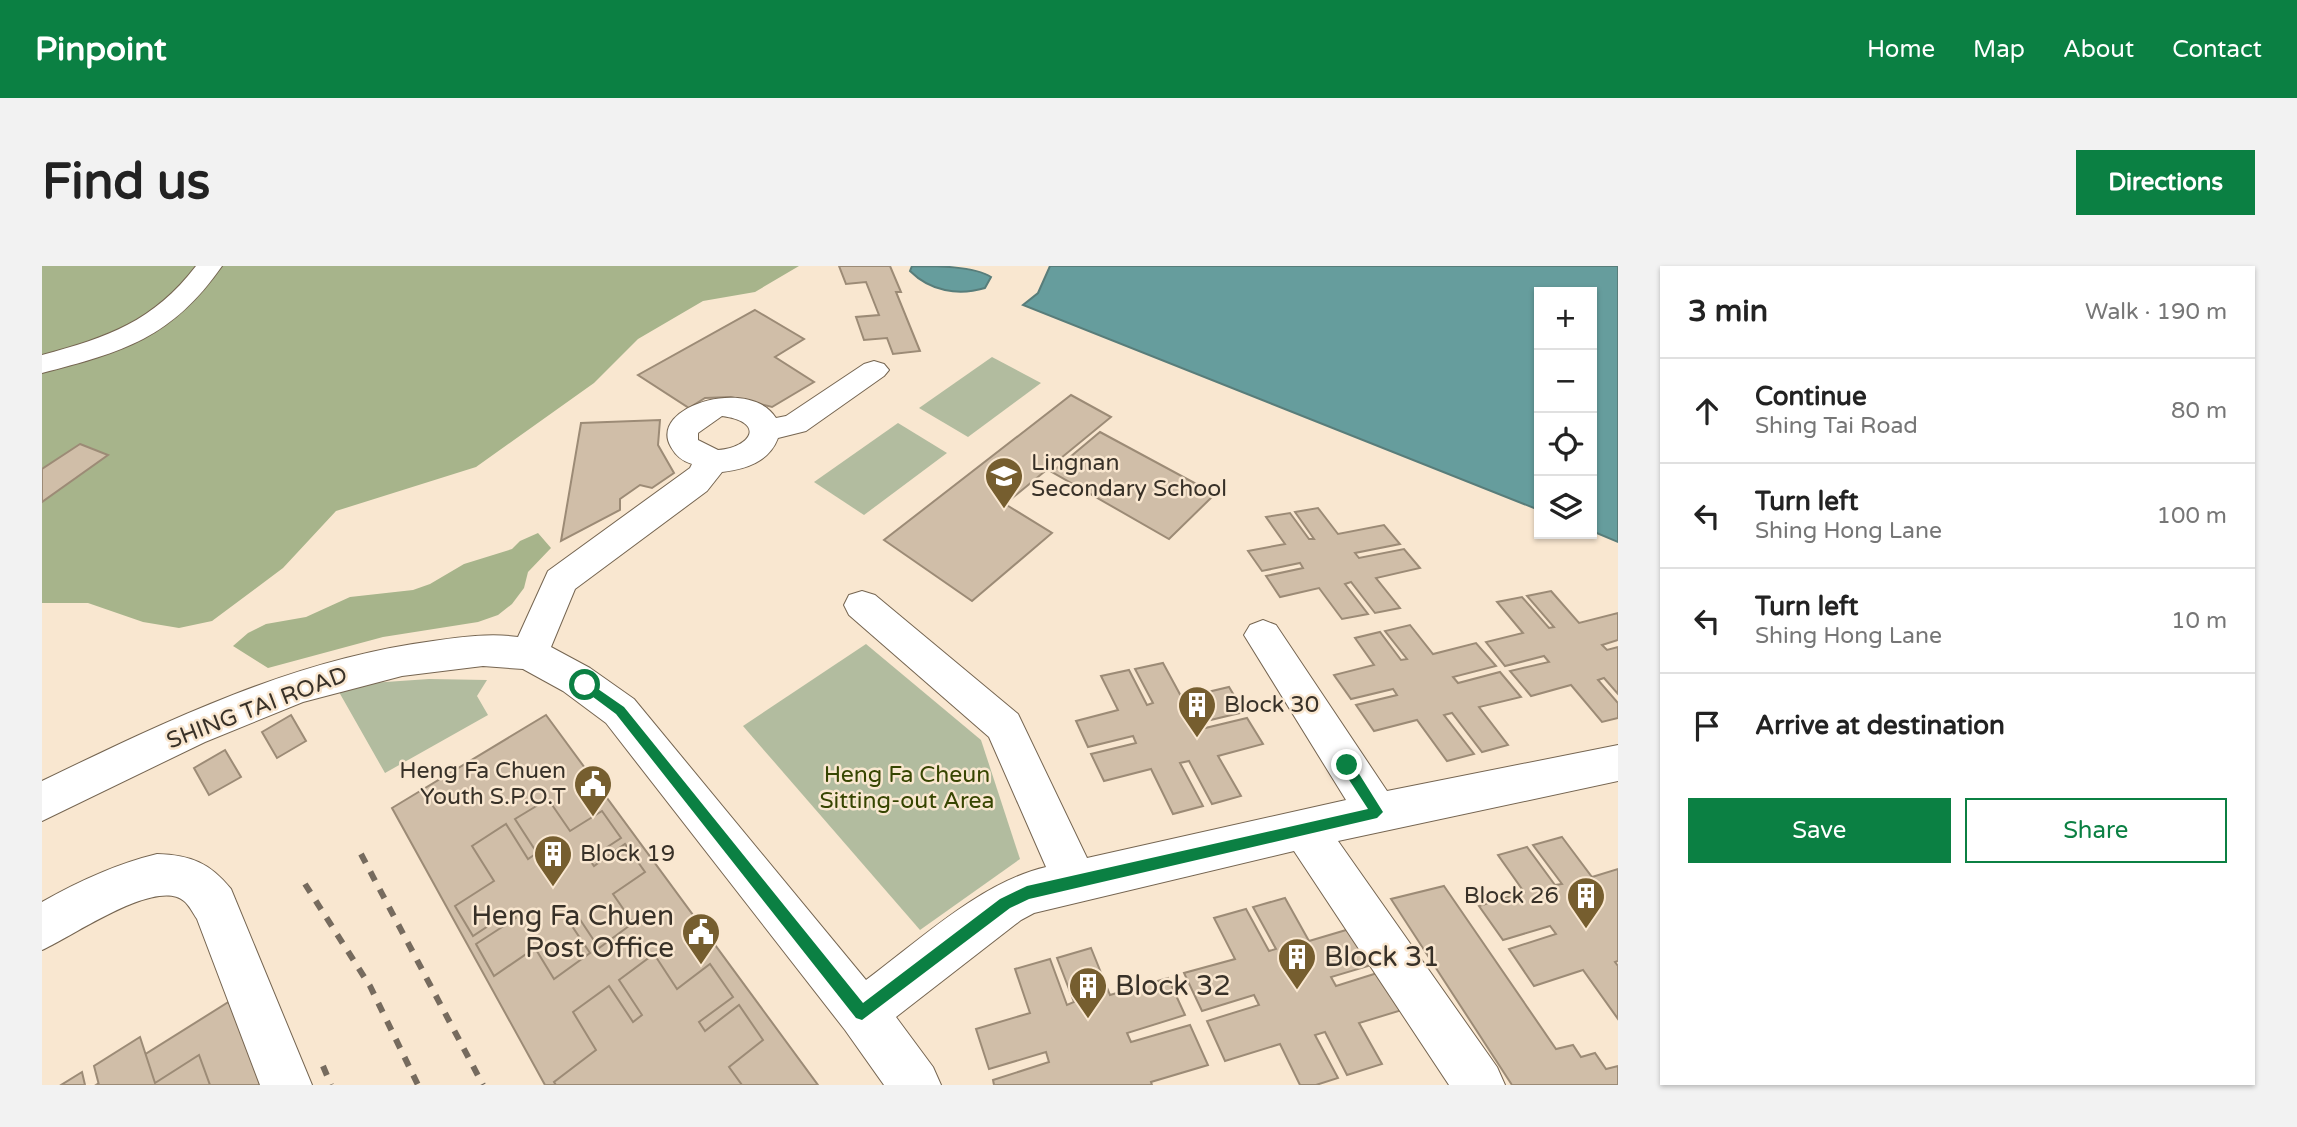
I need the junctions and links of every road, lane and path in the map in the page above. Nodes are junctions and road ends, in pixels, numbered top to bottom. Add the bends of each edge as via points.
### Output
1 (209, 266) edge
2 (42, 364) edge
3 (874, 370) dead end
4 (766, 430) junction
5 (709, 460) junction
6 (862, 605) dead end
7 (1264, 635) dead end
8 (529, 655) junction
9 (1618, 763) edge
10 (42, 802) edge
11 (1377, 812) junction
12 (1304, 829) junction
13 (1075, 882) junction
14 (42, 927) edge
15 (862, 1013) junction
16 (286, 1085) edge
17 (915, 1085) edge
18 (1479, 1085) edge

1 - 2 street via 186,298 140,332
3 - 4 street via 795,424
4 - 5 street via 765,439 749,454
4 - 5 street via 763,421 746,409 720,406 695,415 683,431 684,440 688,449
5 - 8 street via 695,483 561,581
6 - 13 street via 1004,726
7 - 11 street
8 - 10 street, SHING TAI ROAD via 439,654 334,675 192,732
8 - 15 street, SHING TAI ROAD via 620,710
9 - 11 street
11 - 12 street
12 - 13 street
12 - 18 street
13 - 15 street via 1027,893 1005,904
14 - 16 street via 143,877 178,875 202,886 215,905
15 - 17 street, SHING TAI ROAD

